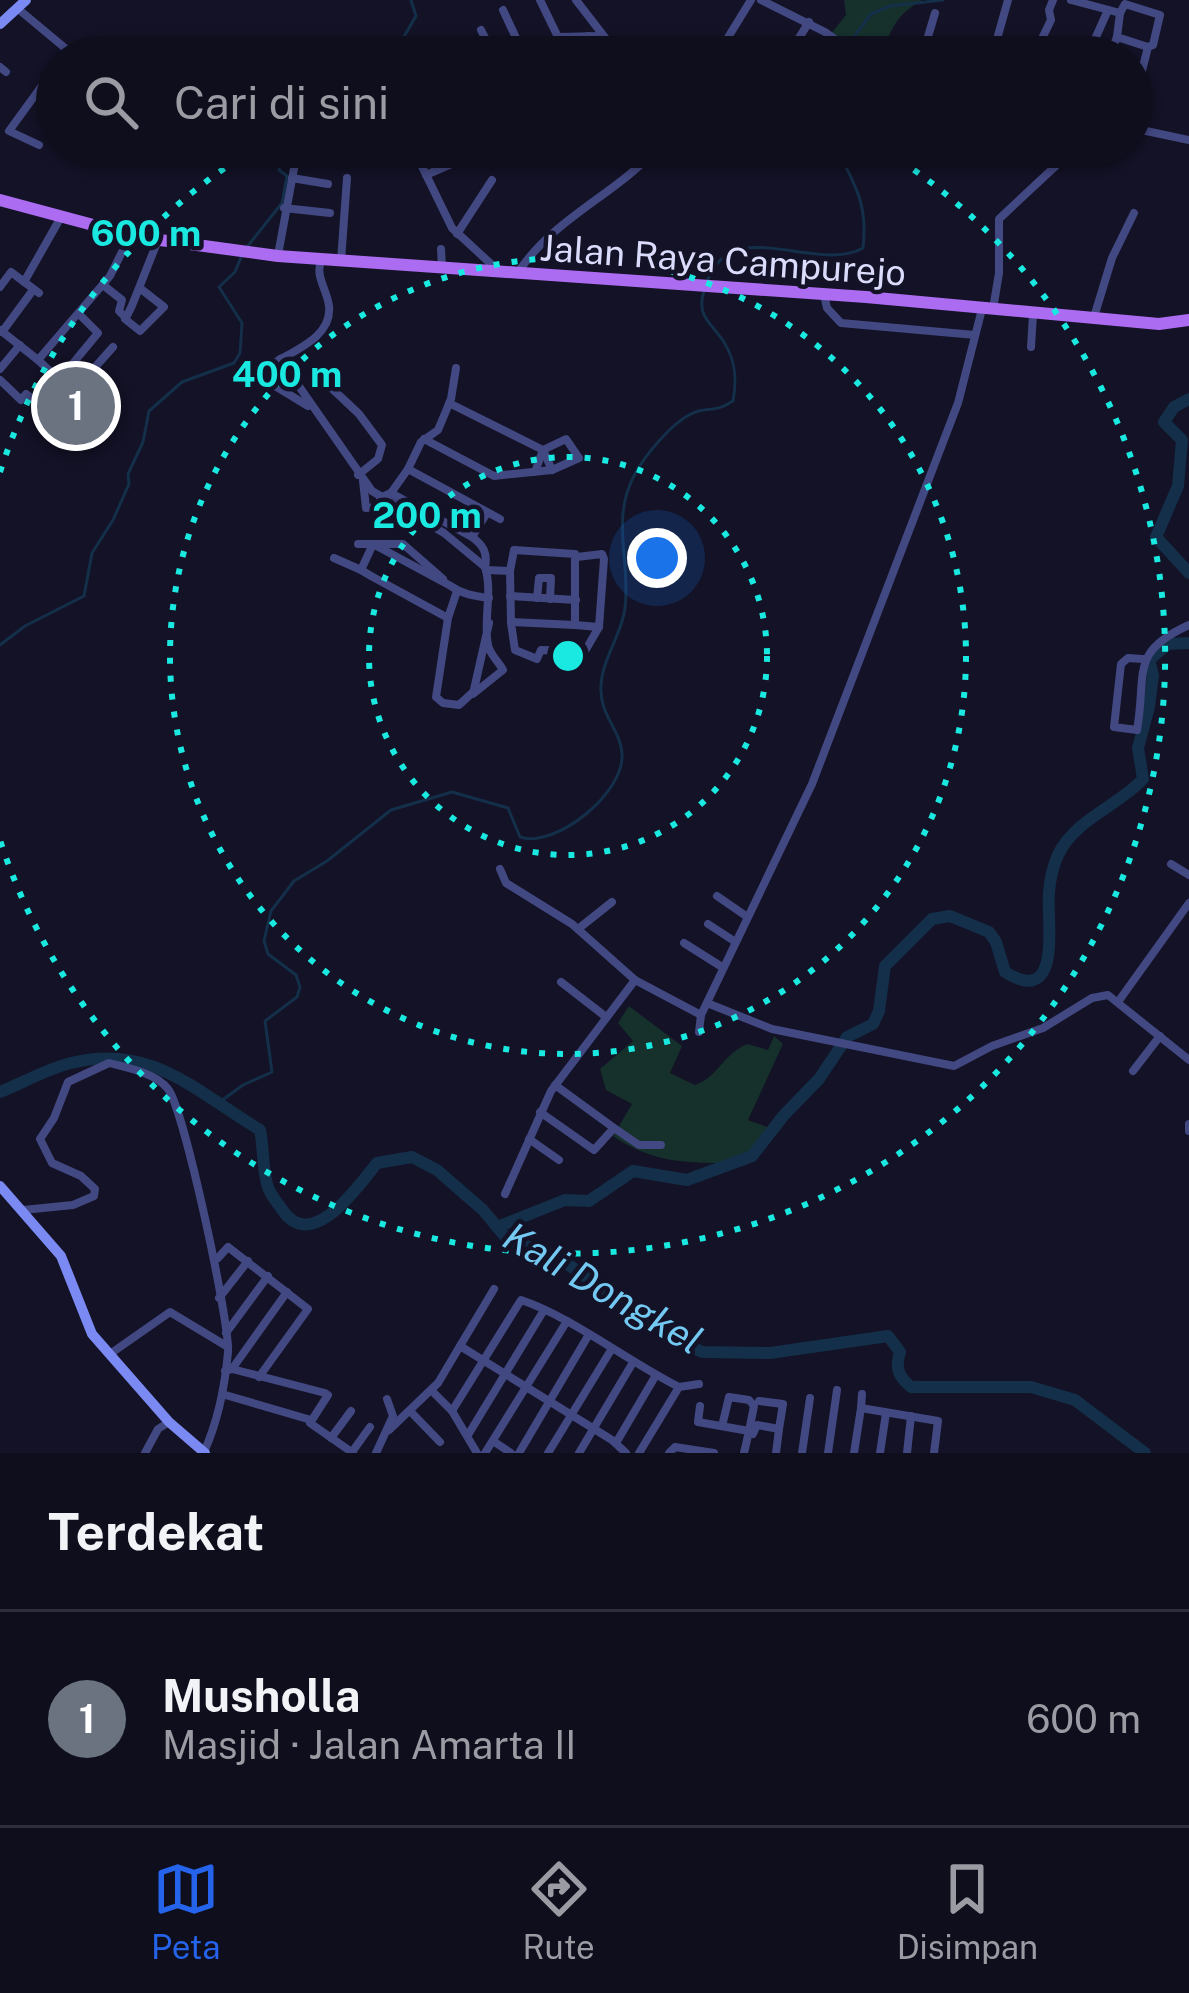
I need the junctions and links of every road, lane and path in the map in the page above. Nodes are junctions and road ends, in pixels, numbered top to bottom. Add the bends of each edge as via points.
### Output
1 (540, 0) edge
2 (576, 0) edge
3 (752, 0) edge
4 (761, 0) edge
5 (1008, 0) edge
6 (1053, 0) edge
7 (1071, 0) edge
8 (1088, 3) edge
9 (21, 4) edge
10 (584, 5) edge
11 (503, 10) dead end
12 (1108, 10) junction
13 (935, 13) dead end
14 (1120, 13) junction
15 (808, 22) junction
16 (0, 24) edge
17 (481, 30) dead end
18 (52, 36) edge
19 (484, 36) edge
20 (515, 36) edge
21 (557, 36) edge
22 (603, 36) edge
23 (729, 36) edge
24 (800, 36) edge
25 (830, 36) edge
26 (928, 36) edge
27 (998, 36) edge
28 (1043, 36) edge
29 (1096, 36) edge
30 (1117, 36) edge
31 (1153, 45) edge
32 (36, 91) edge
33 (4, 130) edge
34 (1153, 132) edge
35 (1189, 140) edge
36 (36, 144) edge
37 (294, 168) edge
38 (423, 168) edge
39 (442, 168) edge
40 (631, 168) edge
41 (1054, 168) edge
42 (426, 175) junction
43 (292, 178) junction
44 (347, 178) dead end
45 (492, 180) dead end
46 (328, 184) dead end
47 (0, 200) edge
48 (284, 208) junction
49 (330, 213) dead end
50 (1134, 213) dead end
51 (61, 217) junction
52 (457, 233) junction
53 (130, 236) junction
54 (158, 240) junction
55 (441, 249) dead end
56 (278, 256) junction
57 (321, 261) junction
58 (341, 262) junction
59 (441, 270) junction
60 (489, 274) junction
61 (516, 276) junction
62 (24, 282) junction
63 (104, 285) junction
64 (0, 287) edge
65 (141, 289) junction
66 (824, 295) junction
67 (987, 310) junction
68 (1034, 314) junction
69 (80, 315) junction
70 (125, 318) junction
71 (1094, 319) junction
72 (1189, 320) edge
73 (1, 331) edge
74 (975, 335) junction
75 (20, 345) junction
76 (113, 347) dead end
77 (1031, 347) dead end
78 (280, 359) junction
79 (38, 360) junction
80 (457, 368) dead end
81 (0, 369) edge
82 (57, 377) junction
83 (0, 380) edge
84 (324, 381) dead end
85 (73, 392) junction
86 (34, 400) junction
87 (449, 403) junction
88 (85, 404) dead end
89 (43, 409) dead end
90 (314, 410) junction
91 (424, 440) junction
92 (543, 451) junction
93 (408, 469) junction
94 (552, 470) junction
95 (535, 472) junction
96 (361, 477) junction
97 (391, 493) junction
98 (380, 498) junction
99 (396, 506) junction
100 (487, 513) junction
101 (422, 514) junction
102 (500, 519) dead end
103 (472, 537) junction
104 (358, 544) dead end
105 (373, 544) junction
106 (577, 556) junction
107 (334, 557) dead end
108 (486, 568) junction
109 (361, 570) junction
110 (510, 571) junction
111 (457, 591) junction
112 (511, 596) junction
113 (489, 598) junction
114 (537, 598) junction
115 (550, 598) junction
116 (576, 600) junction
117 (448, 618) junction
118 (489, 622) junction
119 (511, 622) junction
120 (575, 625) junction
121 (1189, 625) edge
122 (599, 627) junction
123 (489, 649) junction
124 (524, 652) junction
125 (478, 657) junction
126 (1143, 658) junction
127 (503, 670) junction
128 (472, 693) junction
129 (1171, 864) dead end
130 (500, 869) dead end
131 (1189, 875) edge
132 (717, 896) dead end
133 (612, 902) dead end
134 (1189, 903) edge
135 (746, 916) junction
136 (1185, 920) edge
137 (708, 924) dead end
138 (578, 929) junction
139 (734, 941) junction
140 (684, 944) dead end
141 (722, 967) junction
142 (635, 980) junction
143 (561, 982) dead end
144 (1118, 1002) junction
145 (707, 1003) junction
146 (701, 1015) junction
147 (606, 1018) junction
148 (699, 1032) dead end
149 (1160, 1036) junction
150 (1187, 1055) edge
151 (1133, 1072) dead end
152 (555, 1085) junction
153 (540, 1112) junction
154 (614, 1128) junction
155 (529, 1139) junction
156 (661, 1145) dead end
157 (560, 1160) dead end
158 (0, 1186) edge
159 (505, 1194) dead end
160 (23, 1210) junction
161 (218, 1258) dead end
162 (248, 1261) junction
163 (268, 1276) junction
164 (494, 1289) dead end
165 (287, 1292) junction
166 (219, 1298) junction
167 (544, 1310) junction
168 (567, 1321) junction
169 (226, 1334) junction
170 (588, 1336) junction
171 (460, 1346) junction
172 (228, 1347) junction
173 (611, 1350) junction
174 (110, 1354) junction
175 (483, 1360) junction
176 (632, 1364) junction
177 (229, 1370) junction
178 (505, 1373) junction
179 (656, 1376) junction
180 (259, 1377) junction
181 (699, 1384) dead end
182 (527, 1387) junction
183 (679, 1387) junction
184 (431, 1390) junction
185 (837, 1390) dead end
186 (222, 1394) junction
187 (862, 1394) dead end
188 (810, 1398) dead end
189 (387, 1399) dead end
190 (549, 1401) junction
191 (759, 1401) dead end
192 (700, 1406) dead end
193 (861, 1408) junction
194 (351, 1411) dead end
195 (410, 1411) junction
196 (452, 1411) junction
197 (886, 1412) junction
198 (572, 1415) junction
199 (911, 1416) junction
200 (311, 1420) junction
201 (169, 1422) junction
202 (722, 1426) junction
203 (370, 1427) dead end
204 (594, 1429) junction
205 (779, 1429) junction
206 (389, 1430) junction
207 (749, 1431) junction
208 (468, 1435) junction
209 (331, 1438) junction
210 (493, 1441) junction
211 (440, 1442) dead end
212 (616, 1442) junction
213 (205, 1452) edge
214 (146, 1453) edge
215 (352, 1453) edge
216 (376, 1453) edge
217 (481, 1453) edge
218 (515, 1453) edge
219 (548, 1453) edge
220 (579, 1453) edge
221 (626, 1453) edge
222 (638, 1453) edge
223 (669, 1453) edge
224 (714, 1453) edge
225 (747, 1453) edge
226 (776, 1453) edge
227 (802, 1453) edge
228 (828, 1453) edge
229 (854, 1453) edge
230 (880, 1453) edge
231 (907, 1453) edge
232 (934, 1453) edge

1 - 21 street
2 - 10 street
3 - 23 street
4 - 15 street
5 - 27 street
6 - 28 street
7 - 8 street
8 - 12 street
9 - 16 street
9 - 18 street
10 - 22 street
11 - 20 street
12 - 14 street
12 - 29 street
13 - 26 street
14 - 30 street
14 - 31 street via 1125,4 1160,15
15 - 24 street
15 - 25 street
17 - 19 street
32 - 33 street
33 - 36 street
34 - 35 street
37 - 43 street
38 - 42 street
39 - 42 street
40 - 61 street via 563,223
41 - 67 street via 999,220 999,272
42 - 52 street
43 - 46 street
43 - 48 street
44 - 58 street
45 - 52 street
47 - 51 main road, Jalan Raya Campurejo
48 - 49 street
48 - 56 street
50 - 71 street
51 - 53 main road, Jalan Raya Campurejo
51 - 62 street
52 - 60 street via 491,264
53 - 54 main road, Jalan Raya Campurejo
53 - 63 street
54 - 56 main road, Jalan Raya Campurejo
54 - 65 street
55 - 59 street
56 - 57 main road, Jalan Raya Campurejo
57 - 58 main road, Jalan Raya Campurejo
57 - 78 street via 326,327
58 - 59 main road, Jalan Raya Campurejo
59 - 60 main road, Jalan Raya Campurejo
60 - 61 main road, Jalan Raya Campurejo
61 - 66 main road, Jalan Raya Campurejo
62 - 64 street via 8,270
62 - 73 street via 36,291
63 - 69 street
63 - 70 street via 122,300
65 - 70 street
65 - 70 street via 164,311 140,331
66 - 67 main road, Jalan Raya Campurejo
66 - 74 street via 841,323
67 - 68 main road, Jalan Raya Campurejo
67 - 74 street
68 - 71 main road, Jalan Raya Campurejo
68 - 77 street
69 - 79 street
69 - 82 street via 98,333
71 - 72 main road, Jalan Raya Campurejo
73 - 75 street
74 - 135 street via 958,404 812,784
75 - 79 street
75 - 81 street
76 - 85 street
78 - 90 street
78 - 90 street via 258,377
79 - 82 street
80 - 87 street
82 - 85 street
82 - 86 street
83 - 86 street via 21,400
84 - 96 street via 382,446
85 - 88 street
86 - 89 street
87 - 91 street via 438,430
87 - 92 street
90 - 96 street
91 - 93 street
91 - 95 street via 494,476
92 - 94 street
92 - 94 street via 566,439 579,458
92 - 95 street
93 - 97 street
93 - 100 street
94 - 95 street
96 - 98 street
96 - 99 street via 366,508
97 - 98 street
97 - 101 street
98 - 99 street
99 - 101 street
100 - 102 street
100 - 103 street
101 - 103 street
101 - 108 street
103 - 108 street
104 - 105 street
105 - 109 street
105 - 111 street via 412,549
106 - 110 street via 514,550
106 - 116 street
106 - 122 street via 604,559
107 - 109 street
108 - 110 street
108 - 113 street
109 - 117 street
110 - 112 street
111 - 113 street
111 - 117 street
112 - 114 street
112 - 119 street
113 - 118 street
114 - 115 street
114 - 115 street via 539,578 551,578
115 - 116 street
116 - 120 street
117 - 128 street via 436,697 459,705
118 - 123 street
118 - 125 street
119 - 120 street
119 - 124 street via 512,645
120 - 122 street
121 - 126 street
122 - 124 street via 585,652
123 - 125 street
123 - 127 street
124 - 127 street
125 - 128 street
126 - 126 street via 1137,730 1114,727 1121,664
127 - 128 street
129 - 131 street
130 - 138 street via 507,884
132 - 135 street
133 - 138 street
134 - 136 street
135 - 139 street
136 - 144 street
137 - 139 street
138 - 142 street
139 - 141 street
140 - 141 street
141 - 145 street
142 - 146 street
142 - 147 street
143 - 147 street
144 - 145 street via 1092,998 953,1066 772,1029
144 - 149 street
145 - 146 street
146 - 148 street
147 - 152 street
149 - 150 street
149 - 151 street
152 - 153 street
152 - 154 street
153 - 154 street via 594,1150
153 - 155 street
154 - 156 street via 639,1145
155 - 157 street
155 - 159 street
158 - 160 street
160 - 166 street via 94,1196 88,1180 51,1161 40,1138 69,1081 110,1063 159,1080 182,1118
160 - 174 street via 61,1256 88,1326
161 - 162 street via 227,1247
162 - 163 street
162 - 166 street
163 - 165 street
163 - 169 street
164 - 171 street
165 - 177 street
165 - 180 street via 308,1309
166 - 169 street
167 - 168 street
167 - 175 street via 519,1301
167 - 178 street
168 - 170 street
168 - 182 street
169 - 172 street
170 - 173 street
170 - 190 street
171 - 175 street
171 - 184 street
172 - 174 street via 170,1312
172 - 177 street
173 - 176 street
173 - 198 street
174 - 201 street
175 - 178 street
175 - 196 street
176 - 179 street
176 - 204 street
177 - 180 street
177 - 186 street
178 - 182 street
178 - 208 street
179 - 183 street
179 - 212 street
180 - 200 street via 328,1395
181 - 183 street
182 - 190 street
182 - 210 street
183 - 222 street
184 - 195 street
184 - 196 street
185 - 228 street
186 - 200 street
186 - 213 street
187 - 193 street
188 - 227 street
189 - 206 street
190 - 198 street
190 - 218 street
191 - 205 street via 783,1404
192 - 202 street via 696,1420
193 - 197 street
193 - 229 street
194 - 209 street
195 - 206 street
195 - 211 street
196 - 208 street
197 - 199 street
197 - 230 street
198 - 204 street
198 - 219 street
199 - 231 street
199 - 232 street via 938,1421
200 - 209 street
201 - 213 street
201 - 214 street
202 - 207 street
202 - 207 street via 729,1396 754,1406
203 - 215 street
204 - 212 street
204 - 220 street
205 - 225 street via 755,1426
205 - 226 street
206 - 216 street
207 - 225 street
208 - 217 street
209 - 215 street
210 - 217 street
210 - 218 street
212 - 221 street
223 - 224 street

